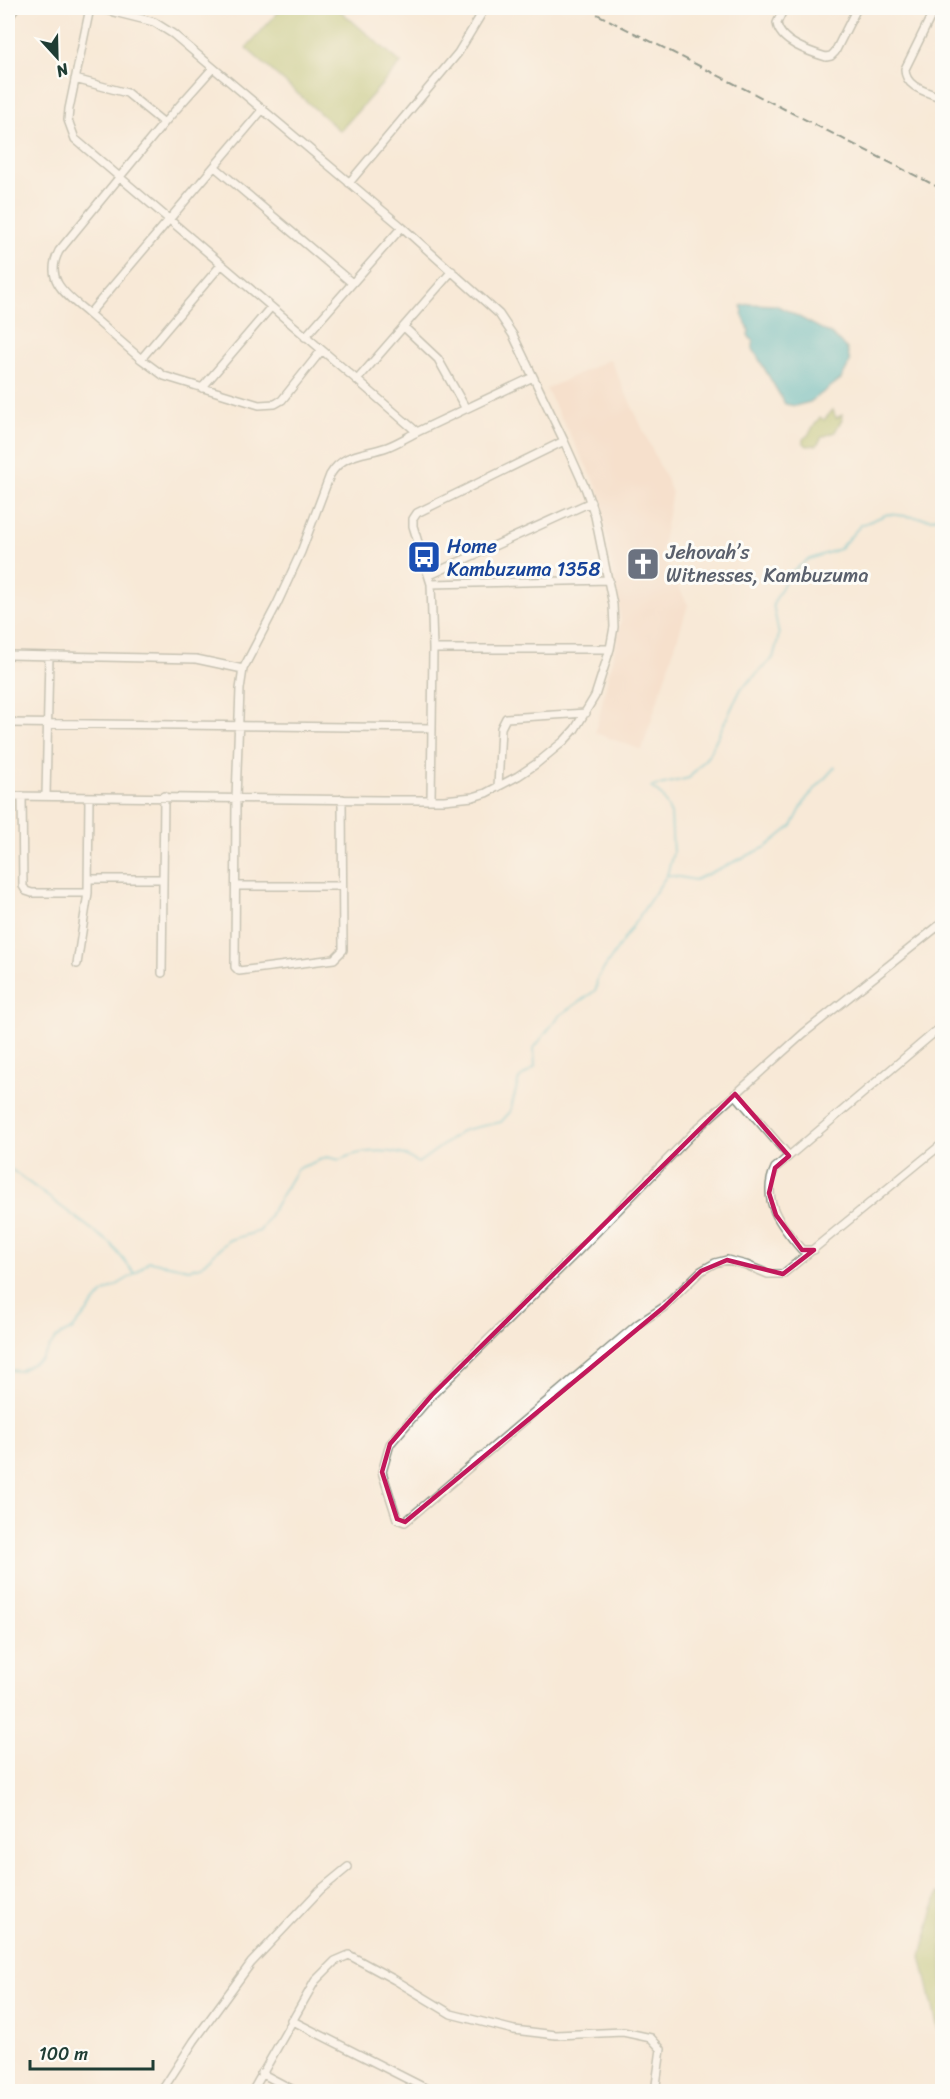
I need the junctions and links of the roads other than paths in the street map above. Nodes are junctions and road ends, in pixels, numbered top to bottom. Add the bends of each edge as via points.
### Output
1 (15, 8) edge
2 (90, 8) edge
3 (98, 8) edge
4 (485, 8) edge
5 (784, 8) edge
6 (857, 8) edge
7 (935, 8) edge
8 (8, 20) edge
9 (213, 68) junction
10 (75, 79) junction
11 (942, 98) edge
12 (263, 109) junction
13 (164, 123) junction
14 (215, 167) junction
15 (120, 177) junction
16 (350, 183) junction
17 (171, 220) junction
18 (402, 227) junction
19 (221, 265) junction
20 (452, 271) junction
21 (352, 283) junction
22 (271, 308) junction
23 (89, 314) junction
24 (404, 327) junction
25 (305, 337) junction
26 (321, 351) junction
27 (141, 359) junction
28 (533, 377) junction
29 (357, 380) junction
30 (202, 388) junction
31 (466, 409) junction
32 (417, 432) junction
33 (564, 441) junction
34 (591, 502) junction
35 (430, 575) junction
36 (609, 580) junction
37 (431, 584) junction
38 (433, 649) junction
39 (610, 649) junction
40 (8, 655) edge
41 (49, 656) junction
42 (243, 669) junction
43 (586, 713) junction
44 (8, 723) edge
45 (48, 723) junction
46 (238, 725) junction
47 (432, 728) junction
48 (498, 787) junction
49 (8, 796) edge
50 (22, 796) junction
51 (46, 796) junction
52 (164, 796) junction
53 (89, 797) junction
54 (236, 798) junction
55 (342, 799) junction
56 (431, 800) junction
57 (89, 879) junction
58 (162, 879) junction
59 (236, 886) junction
60 (342, 886) junction
61 (88, 893) junction
62 (942, 923) edge
63 (77, 964) dead end
64 (162, 973) dead end
65 (942, 1026) edge
66 (735, 1094) junction
67 (942, 1144) edge
68 (789, 1156) junction
69 (814, 1250) junction
70 (348, 1867) dead end
71 (291, 2020) junction
72 (261, 2073) junction
73 (161, 2091) edge
74 (252, 2091) edge
75 (297, 2091) edge
76 (433, 2091) edge
77 (655, 2091) edge

1 - 8 street
2 - 10 street
3 - 9 street via 154,22
4 - 16 street via 458,53
5 - 6 street via 777,23 781,35 826,57 835,51
7 - 11 street via 905,76 912,85
9 - 12 street
9 - 13 street
10 - 13 street via 127,93
10 - 15 street via 69,109 71,131 81,145
12 - 14 street
12 - 16 street
13 - 15 street
14 - 17 street
14 - 21 street
15 - 17 street
15 - 23 street via 59,251 53,266 53,275 62,290
16 - 18 street
17 - 19 street
17 - 23 street
18 - 20 street
18 - 21 street
19 - 22 street
19 - 27 street
20 - 24 street
20 - 28 street via 506,323
21 - 25 street
22 - 25 street
22 - 30 street
23 - 27 street
24 - 29 street
24 - 31 street via 438,358
25 - 26 street
26 - 29 street
26 - 30 street via 287,396 275,404 249,403
27 - 30 street via 171,379
28 - 31 street
28 - 33 street
29 - 32 street
31 - 32 street
32 - 42 street via 335,466 301,552
33 - 34 street
33 - 35 street via 417,513 413,526
34 - 35 street
34 - 36 street
35 - 37 street
36 - 37 street
36 - 39 street via 614,616
37 - 38 street
38 - 39 street
38 - 47 street
39 - 43 street via 602,680
40 - 41 street
41 - 42 street via 196,659
41 - 45 street
42 - 46 street
43 - 48 street via 552,752
43 - 48 street via 506,718 501,728
44 - 45 street
45 - 46 street
45 - 51 street
46 - 47 street
46 - 54 street
47 - 56 street
48 - 56 street via 473,797
49 - 50 street
50 - 51 street
50 - 61 street via 26,891
51 - 53 street
52 - 53 street
52 - 54 street
52 - 58 street
53 - 57 street
54 - 55 street
54 - 59 street
55 - 56 street
55 - 60 street
57 - 58 street
57 - 61 street
58 - 64 street
59 - 60 street
59 - 60 street via 235,967 239,971 334,959 342,950
61 - 63 street
62 - 66 street via 804,1033
65 - 68 street
66 - 68 street
66 - 69 street via 432,1395 390,1444 382,1472 397,1519 405,1522 638,1324 664,1307 701,1271 727,1260 768,1274 783,1274
67 - 69 street
68 - 69 street via 775,1168 769,1180 769,1193 788,1234 802,1250
70 - 73 street via 320,1890 251,1963
71 - 72 street
71 - 76 street
71 - 77 street via 315,1981 336,1960 349,1956 451,2014 514,2030 556,2035 623,2032 651,2038 661,2049
72 - 74 street
72 - 75 street

